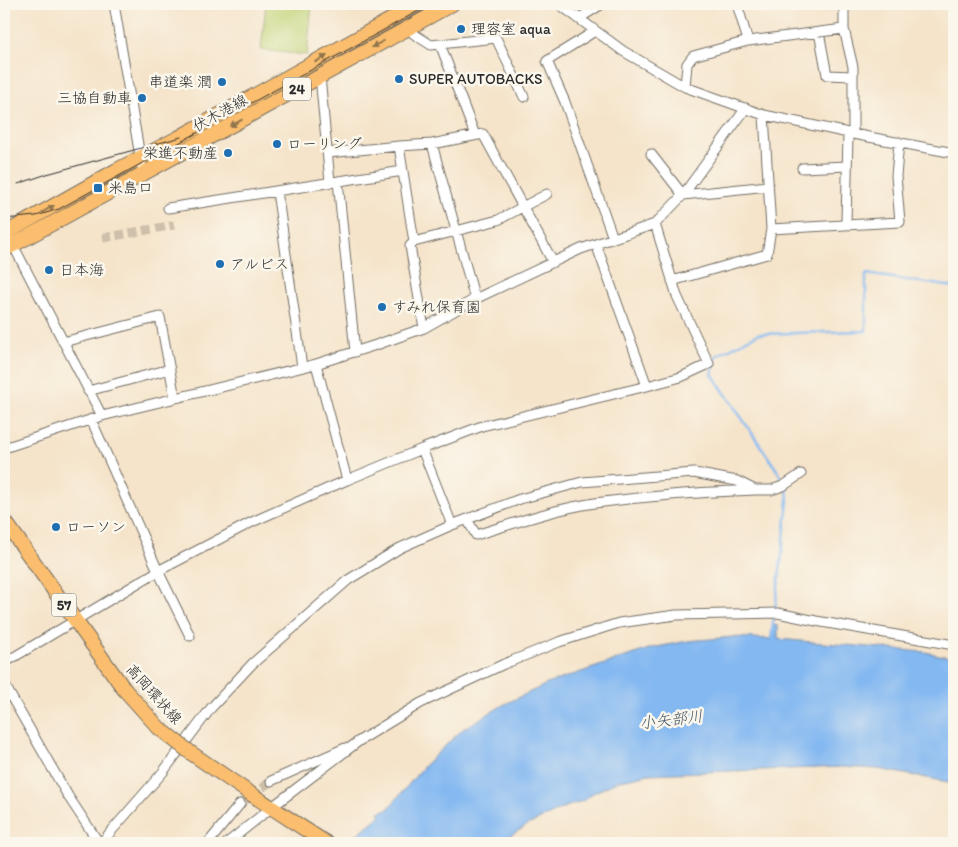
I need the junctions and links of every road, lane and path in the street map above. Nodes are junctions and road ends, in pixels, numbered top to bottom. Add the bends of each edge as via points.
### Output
1 (114, 4) edge
2 (419, 4) edge
3 (452, 4) edge
4 (559, 4) edge
5 (602, 4) edge
6 (737, 4) edge
7 (844, 4) edge
8 (578, 19) junction
9 (408, 28) junction
10 (844, 30) junction
11 (595, 31) junction
12 (819, 32) junction
13 (748, 41) junction
14 (440, 44) junction
15 (320, 76) junction
16 (853, 76) junction
17 (684, 87) junction
18 (524, 97) dead end
19 (746, 108) junction
20 (764, 115) junction
21 (850, 134) junction
22 (475, 135) junction
23 (899, 142) junction
24 (432, 144) junction
25 (399, 146) junction
26 (954, 153) edge
27 (328, 154) junction
28 (651, 154) dead end
29 (140, 159) junction
30 (847, 166) junction
31 (802, 168) dead end
32 (403, 170) junction
33 (143, 174) junction
34 (334, 182) junction
35 (768, 186) junction
36 (277, 191) junction
37 (547, 194) dead end
38 (683, 195) junction
39 (524, 207) junction
40 (168, 208) dead end
41 (655, 224) junction
42 (846, 224) junction
43 (771, 228) junction
44 (456, 232) junction
45 (613, 238) junction
46 (7, 241) edge
47 (414, 242) junction
48 (596, 244) junction
49 (553, 262) junction
50 (672, 281) junction
51 (475, 299) junction
52 (424, 328) junction
53 (63, 342) junction
54 (355, 352) junction
55 (316, 364) junction
56 (302, 367) junction
57 (170, 369) junction
58 (647, 386) junction
59 (88, 391) junction
60 (175, 398) junction
61 (102, 416) junction
62 (91, 419) junction
63 (4, 448) edge
64 (422, 448) junction
65 (801, 474) dead end
66 (347, 480) junction
67 (755, 490) junction
68 (467, 519) junction
69 (4, 520) edge
70 (452, 525) junction
71 (158, 571) junction
72 (76, 621) junction
73 (190, 636) dead end
74 (954, 645) edge
75 (4, 663) edge
76 (4, 684) edge
77 (359, 741) junction
78 (272, 781) tunnel mouth
79 (240, 804) tunnel mouth
80 (275, 809) junction
81 (100, 843) edge
82 (208, 843) edge
83 (227, 843) edge
84 (326, 843) edge

1 - 29 street
29 -> 2 main road, 伏木港線 / 24
3 - 9 main road, 伏木港線 / 24
4 - 8 street
5 - 8 street
6 - 13 street
7 - 10 street
8 - 11 street
9 - 14 street via 431,44
9 -> 15 main road, 伏木港線 / 24
10 - 12 street
10 - 16 street via 854,67
11 - 17 street
11 - 45 street via 547,61 565,102
12 - 13 street
12 - 16 street via 827,75
13 - 17 street via 693,56 687,64
14 - 18 street via 496,38
14 - 22 street
15 - 27 street
15 -> 33 main road, 伏木港線 / 24
16 - 21 street
17 - 19 street
19 - 20 street
19 - 38 street
20 - 21 street
20 - 35 street
21 - 23 street
21 - 30 street
22 - 24 street
22 - 39 street via 484,134
23 - 26 street
23 - 42 street via 896,176 900,222
24 - 25 street
24 - 44 street
25 - 27 street
25 - 32 street
27 - 34 street
28 - 38 street
29 - 33 street
46 -> 29 main road, 伏木港線 / 24 via 117,170
30 - 31 street
30 - 42 street
32 - 34 street
32 - 47 street
33 - 46 main road, 伏木港線 / 24
34 - 36 street
34 - 54 street
35 - 38 street
35 - 43 street
36 - 40 street
36 - 56 street
37 - 39 street
38 - 41 street
39 - 44 street via 498,220
39 - 49 street
41 - 45 street
41 - 50 street
42 - 43 street
43 - 50 street via 767,254
44 - 47 street
44 - 51 street
45 - 48 street
46 - 53 street
47 - 52 street via 410,246
48 - 49 street
48 - 58 street
49 - 51 street
50 - 58 street via 709,364
51 - 52 street
52 - 54 street
53 - 57 street via 160,317
53 - 59 street
54 - 55 street
55 - 56 street
55 - 66 street
56 - 60 street
57 - 59 street
57 - 60 street
58 - 64 street via 492,424
59 - 61 street
60 - 61 street
61 - 62 street
62 - 63 street
62 - 71 street
64 - 66 street
64 - 70 street
65 - 67 street via 783,486
66 - 71 street via 252,522
67 - 68 street via 737,481 694,473 582,482 520,499
67 - 68 street via 702,492 593,504 476,535
68 - 70 street
69 - 72 main road, 高岡環状線 / 57
70 - 81 street via 400,548 348,580 252,664 211,708 163,772
71 - 72 street
71 - 73 street
72 - 75 street
72 - 80 main road, 高岡環状線 / 57, bridge via 124,689 166,733 191,754
74 - 77 street via 778,613 676,614 619,624 559,642 421,703
76 - 81 street via 68,796
77 - 78 street
77 - 80 street
79 - 82 street
80 - 83 street
80 - 84 main road, 高岡環状線 / 57

